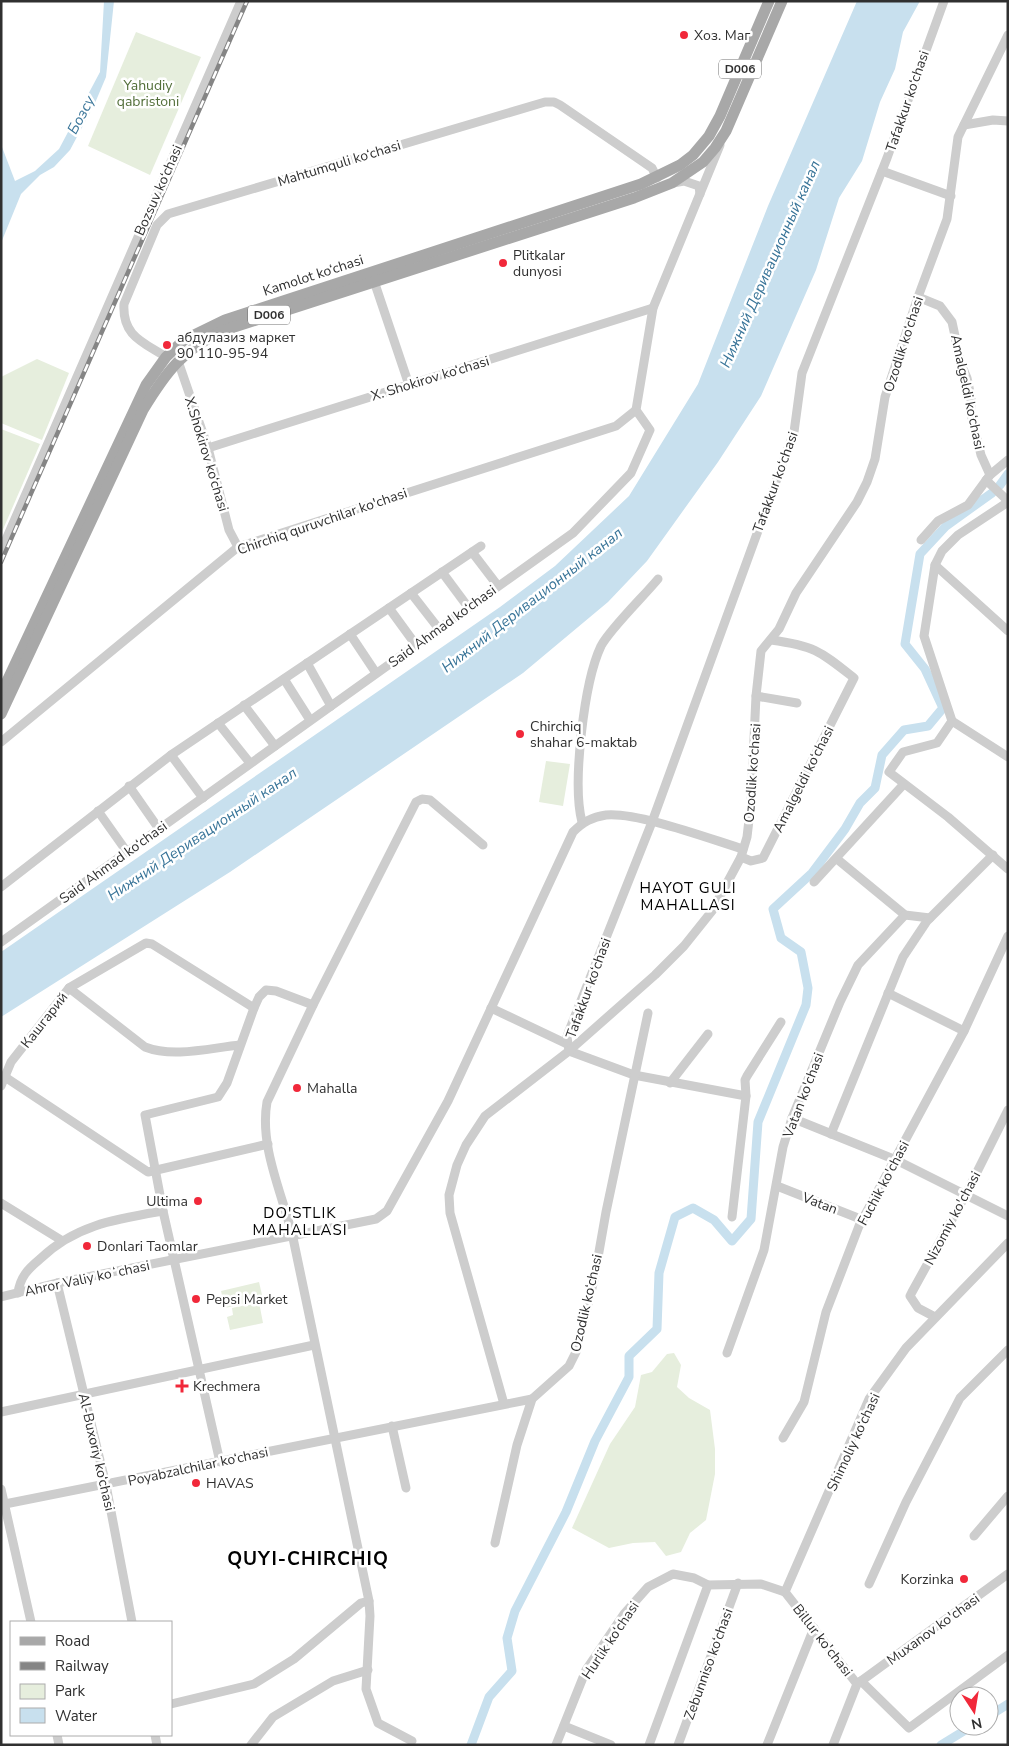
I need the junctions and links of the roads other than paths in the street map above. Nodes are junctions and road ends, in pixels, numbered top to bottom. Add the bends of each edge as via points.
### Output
1 (241, 1) edge
2 (769, 1) edge
3 (782, 1) edge
4 (944, 1) edge
5 (1008, 35) edge
6 (1008, 121) edge
7 (964, 125) junction
8 (726, 131) junction
9 (882, 171) junction
10 (657, 178) junction
11 (672, 183) junction
12 (700, 194) junction
13 (951, 196) junction
14 (454, 250) junction
15 (374, 281) junction
16 (918, 297) junction
17 (652, 308) junction
18 (166, 357) junction
19 (178, 360) junction
20 (409, 385) junction
21 (636, 410) junction
22 (208, 448) junction
23 (1008, 460) edge
24 (988, 477) junction
25 (1008, 501) edge
26 (921, 540) dead end
27 (481, 546) dead end
28 (238, 547) junction
29 (1, 551) edge
30 (472, 552) junction
31 (934, 565) junction
32 (442, 572) junction
33 (658, 579) dead end
34 (498, 586) junction
35 (411, 593) junction
36 (389, 608) junction
37 (468, 608) junction
38 (439, 629) junction
39 (1008, 631) edge
40 (350, 634) junction
41 (771, 640) junction
42 (416, 645) junction
43 (307, 663) junction
44 (376, 674) junction
45 (284, 679) junction
46 (1, 694) edge
47 (756, 696) junction
48 (797, 703) dead end
49 (244, 705) junction
50 (331, 706) junction
51 (1, 714) edge
52 (310, 720) junction
53 (952, 721) junction
54 (218, 723) junction
55 (1, 742) edge
56 (275, 746) junction
57 (171, 755) junction
58 (1008, 757) edge
59 (250, 764) junction
60 (903, 784) junction
61 (130, 786) junction
62 (203, 798) junction
63 (98, 811) junction
64 (582, 822) junction
65 (652, 822) junction
66 (159, 828) junction
67 (482, 845) dead end
68 (127, 852) junction
69 (742, 853) junction
70 (993, 855) junction
71 (837, 859) junction
72 (1008, 868) edge
73 (814, 882) dead end
74 (1, 887) edge
75 (905, 915) junction
76 (930, 918) junction
77 (1008, 936) edge
78 (1, 942) edge
79 (69, 988) junction
80 (888, 993) junction
81 (313, 1005) junction
82 (254, 1008) junction
83 (491, 1008) junction
84 (648, 1013) dead end
85 (781, 1022) dead end
86 (964, 1031) junction
87 (708, 1034) dead end
88 (240, 1045) junction
89 (568, 1048) junction
90 (634, 1075) junction
91 (3, 1081) edge
92 (670, 1083) junction
93 (746, 1096) junction
94 (1008, 1110) edge
95 (792, 1118) junction
96 (831, 1134) junction
97 (268, 1144) junction
98 (896, 1160) junction
99 (156, 1170) junction
100 (777, 1186) junction
101 (966, 1194) junction
102 (1, 1203) edge
103 (162, 1211) junction
104 (1008, 1216) edge
105 (732, 1217) dead end
106 (863, 1220) junction
107 (292, 1236) junction
108 (61, 1240) junction
109 (1008, 1243) edge
110 (174, 1261) junction
111 (57, 1283) junction
112 (18, 1293) junction
113 (1, 1297) edge
114 (935, 1317) junction
115 (314, 1345) junction
116 (1008, 1350) edge
117 (727, 1353) dead end
118 (200, 1371) junction
119 (84, 1395) junction
120 (532, 1399) junction
121 (504, 1404) junction
122 (1, 1412) edge
123 (392, 1426) junction
124 (335, 1438) junction
125 (783, 1438) dead end
126 (220, 1462) junction
127 (106, 1485) junction
128 (406, 1488) dead end
129 (1, 1489) edge
130 (1008, 1496) edge
131 (5, 1504) junction
132 (974, 1536) dead end
133 (495, 1543) dead end
134 (1008, 1574) edge
135 (738, 1583) junction
136 (869, 1584) dead end
137 (708, 1585) junction
138 (785, 1592) junction
139 (369, 1601) junction
140 (31, 1621) edge
141 (132, 1621) edge
142 (814, 1628) junction
143 (1008, 1655) edge
144 (368, 1670) junction
145 (859, 1683) junction
146 (172, 1704) edge
147 (564, 1726) junction
148 (412, 1741) dead end
149 (250, 1745) edge
150 (556, 1745) edge
151 (611, 1745) edge
152 (649, 1745) edge
153 (678, 1745) edge
154 (767, 1745) edge
155 (833, 1745) edge

1 - 29 street, Bozsuv ko‘chasi
2 - 10 main road, Kamolot ko‘chasi / D006 via 709,136 693,155
3 - 8 main road, D006
4 - 9 street, Tafakkur ko‘chasi
5 - 7 street, Ozodlik ko‘chasi
6 - 7 street
7 - 13 street, Ozodlik ko‘chasi via 958,137
8 - 11 main road, D006 via 702,162
8 - 12 street
9 - 13 street
9 - 65 street, Tafakkur ko‘chasi via 802,373 794,432
10 - 14 main road, Kamolot ko‘chasi / D006
10 - 18 street, Mahtumquli ko‘chasi via 652,168 560,105 544,102 168,214 157,226 124,304 125,321 131,334
11 - 12 street via 694,183 699,186
11 - 14 main road, D006 via 642,195
12 - 17 street
13 - 16 street, Ozodlik ko‘chasi via 940,242
14 - 15 main road, D006
14 - 18 main road, Kamolot ko‘chasi / D006 via 225,320 193,334
15 - 19 main road, D006 via 225,330 200,342
15 - 20 street
16 - 24 street, Amalgeldi ko‘chasi via 940,306 952,322
16 - 41 street, Ozodlik ko‘chasi via 885,398 875,459 867,482 796,593
17 - 20 street, X. Shokirov ko‘chasi
17 - 21 street
18 - 46 main road, Kamolot ko‘chasi / D006 via 140,395
19 - 22 street, X.Shokirov ko‘chasi
19 - 51 main road, D006 via 139,418
20 - 22 street, X. Shokirov ko‘chasi
21 - 28 street, Chirchiq quruvchilar ko'chasi via 616,426
21 - 34 street, Said Ahmad ko‘chasi via 650,430 631,473 572,533
22 - 28 street, X.Shokirov ko‘chasi via 229,530
23 - 24 street
24 - 25 street
24 - 26 street via 968,505 938,521
25 - 31 street via 958,535
27 - 30 street
28 - 55 street, Chirchiq quruvchilar ko'chasi
30 - 32 street
30 - 34 street
31 - 39 street
31 - 53 street via 924,636
32 - 35 street
32 - 37 street
33 - 64 street via 602,646 587,694 578,781
34 - 37 street, Said Ahmad ko‘chasi
35 - 36 street
35 - 38 street
36 - 40 street
36 - 42 street
37 - 38 street, Said Ahmad ko‘chasi
38 - 42 street, Said Ahmad ko‘chasi
40 - 43 street
40 - 44 street
41 - 47 street, Ozodlik ko‘chasi via 761,651
41 - 69 street, Amalgeldi ko‘chasi via 819,650 854,678 763,858 751,861
42 - 44 street, Said Ahmad ko‘chasi
43 - 45 street
43 - 50 street
44 - 50 street, Said Ahmad ko‘chasi
45 - 49 street
45 - 52 street
47 - 48 street
47 - 69 street, Ozodlik ko‘chasi via 751,803
49 - 54 street
49 - 56 street
50 - 52 street, Said Ahmad ko‘chasi
52 - 56 street, Said Ahmad ko‘chasi
53 - 58 street
53 - 60 street via 936,743 903,752 890,769 891,775
54 - 57 street
54 - 59 street
56 - 59 street, Said Ahmad ko‘chasi
57 - 61 street
57 - 62 street
59 - 62 street, Said Ahmad ko‘chasi
60 - 70 street
60 - 71 street
61 - 63 street
61 - 66 street
62 - 66 street, Said Ahmad ko‘chasi
63 - 68 street
63 - 74 street
64 - 65 street via 608,815
64 - 83 street, Ahror Valiy koʻchasi via 573,832
65 - 69 street
65 - 89 street, Tafakkur ko‘chasi via 569,1030
66 - 68 street, Said Ahmad ko‘chasi
67 - 81 street via 430,800 416,802
68 - 78 street, Said Ahmad ko‘chasi
69 - 89 street, Ozodlik ko‘chasi via 712,911 684,946 655,975
70 - 72 street
70 - 76 street
71 - 73 street
71 - 75 street
75 - 76 street
75 - 95 street, Vatan ko'chasi via 858,965
76 - 80 street via 904,957
77 - 86 street, Fuchik ko'chasi
79 - 82 street, Кашгарий via 146,942
79 - 88 street via 145,1047 154,1050 174,1052
79 - 91 street, Кашгарий via 11,1062
80 - 86 street
80 - 96 street
81 - 82 street via 266,990
81 - 97 street via 268,1102 265,1115
82 - 88 street
83 - 89 street
83 - 107 street, Ahror Valiy koʻchasi via 448,1101 387,1211 376,1219
84 - 90 street, Ozodlik ko‘chasi
85 - 93 street via 745,1080
86 - 98 street, Fuchik ko'chasi
87 - 92 street
88 - 99 street via 227,1083 218,1098 144,1115
89 - 90 street
89 - 121 street, Tafakkur ko‘chasi via 485,1116 466,1145 451,1184 450,1213
90 - 92 street
90 - 120 street, Ozodlik ko‘chasi via 594,1280 576,1352 569,1366
91 - 99 street, Кашгарий via 148,1172
92 - 93 street
93 - 105 street
94 - 101 street, Nizomiy ko'chasi
95 - 96 street
95 - 100 street, Vatan ko'chasi
96 - 98 street
97 - 99 street
97 - 107 street
98 - 101 street
98 - 106 street, Fuchik ko'chasi
99 - 103 street
100 - 106 street, Vatan
100 - 117 street, Vatan ko'chasi via 764,1250
101 - 104 street
101 - 114 street, Nizomiy ko'chasi via 910,1296 918,1308
102 - 108 street
103 - 108 street via 79,1230
103 - 110 street
106 - 125 street, Fuchik ko'chasi via 826,1312 804,1402
107 - 110 street, Ahror Valiy koʻchasi
107 - 115 street
108 - 112 street via 28,1269 19,1281
109 - 114 street, Shimoliy ko‘chasi
110 - 111 street, Ahror Valiy koʻchasi
110 - 118 street
111 - 112 street, Ahror Valiy koʻchasi
111 - 119 street, Al-Buxoriy ko‘chasi
112 - 113 street, Ahror Valiy koʻchasi
114 - 138 street, Shimoliy ko‘chasi via 906,1348 869,1399
115 - 118 street
115 - 124 street
116 - 136 street via 960,1398 906,1502
118 - 119 street
118 - 126 street
119 - 122 street
119 - 127 street, Al-Buxoriy ko‘chasi
120 - 121 street, Poyabzalchilar ko‘chasi
120 - 133 street via 517,1445
121 - 123 street, Poyabzalchilar ko‘chasi
123 - 124 street, Poyabzalchilar ko‘chasi
123 - 128 street
124 - 126 street, Poyabzalchilar ko‘chasi
124 - 139 street
126 - 127 street, Poyabzalchilar ko‘chasi
127 - 131 street, Poyabzalchilar ko‘chasi
127 - 141 street, Al-Buxoriy ko‘chasi
129 - 131 street
130 - 132 street
131 - 140 street
134 - 145 street, Muxanov ko'chasi
135 - 137 street, Hurlik ko‘chasi
135 - 138 street, Hurlik ko‘chasi via 762,1584
135 - 153 street, Zebunniso ko‘chasi
137 - 147 street, Hurlik ko‘chasi via 673,1574 648,1587 624,1614 586,1670
137 - 152 street, Zebunniso ko‘chasi
138 - 142 street, Billur ko'chasi
139 - 144 street
139 - 146 street via 362,1603 294,1659 254,1684
142 - 145 street, Billur ko'chasi
142 - 154 street
143 - 145 street via 909,1728
144 - 148 street via 366,1689 378,1723
144 - 149 street via 333,1681 273,1717
145 - 155 street, Billur ko'chasi
147 - 150 street, Hurlik ko‘chasi
147 - 151 street

